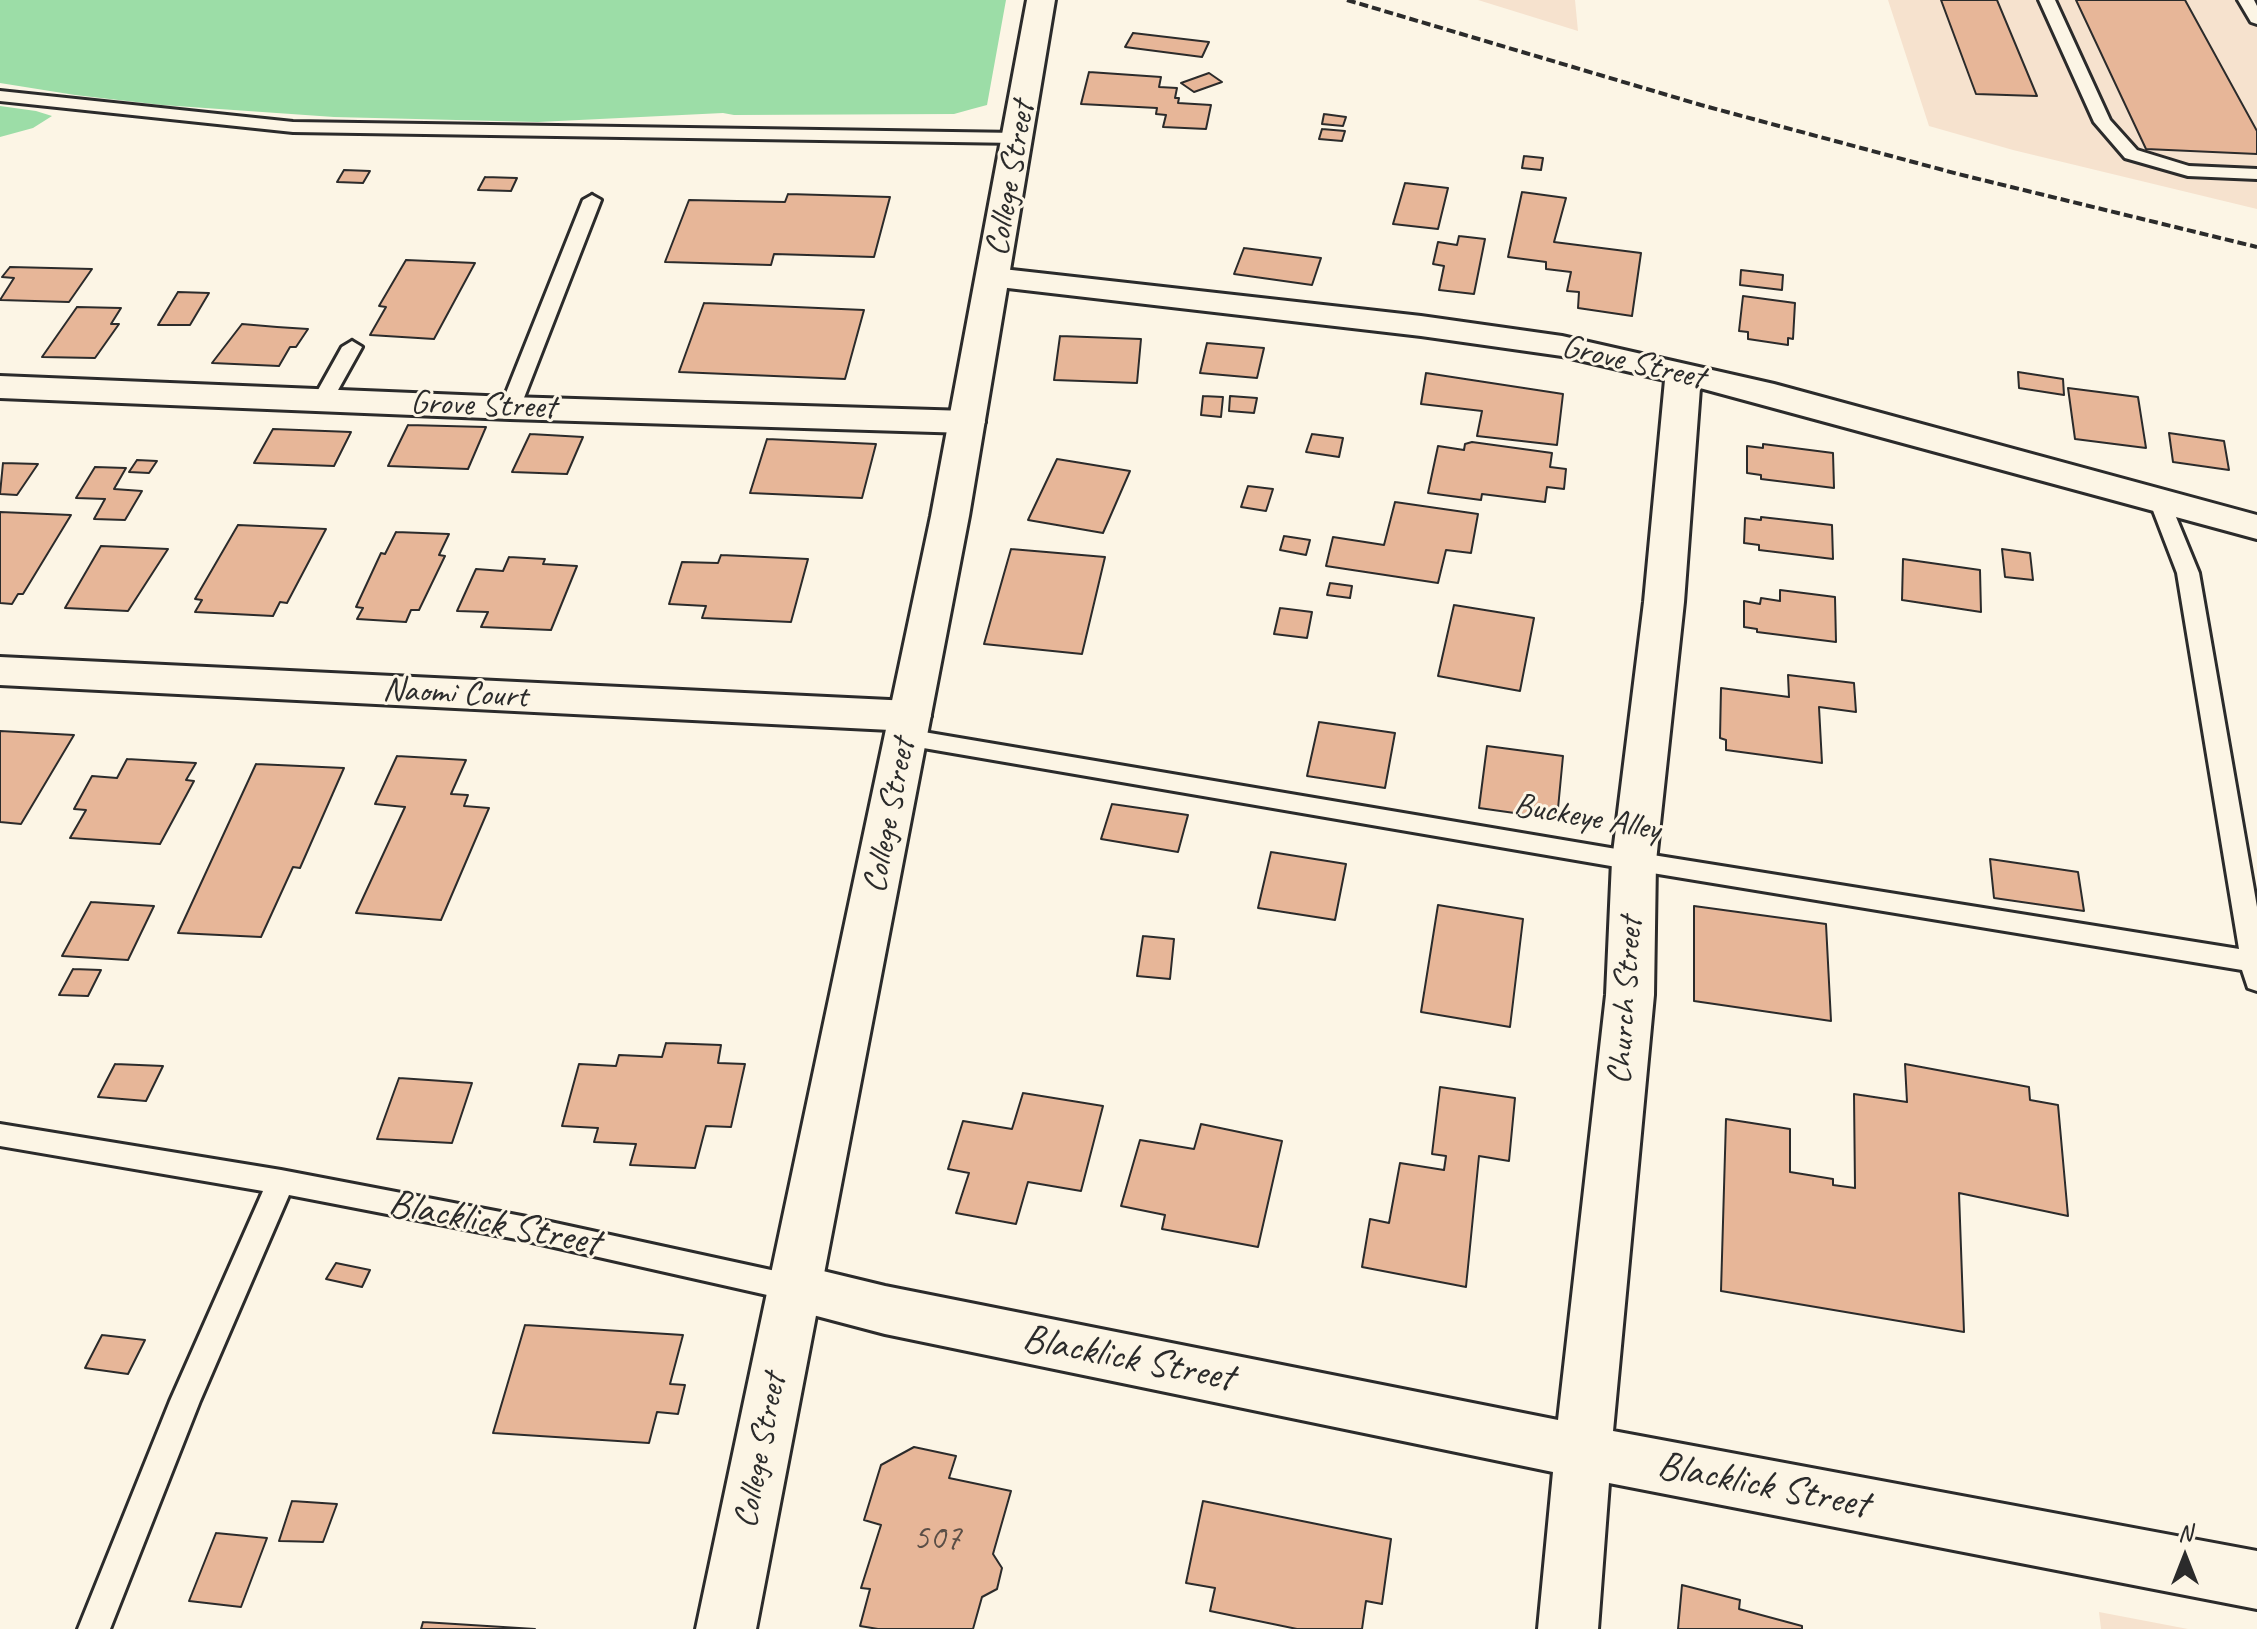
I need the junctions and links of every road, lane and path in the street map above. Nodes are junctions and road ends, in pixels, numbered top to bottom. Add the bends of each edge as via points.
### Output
1 (1041, 0) edge
2 (2047, 0) edge
3 (2246, 0) edge
4 (2257, 19) edge
5 (0, 96) edge
6 (1018, 138) junction
7 (2257, 174) edge
8 (592, 200) dead end
9 (994, 278) junction
10 (352, 347) dead end
11 (1683, 373) junction
12 (0, 387) edge
13 (323, 399) junction
14 (510, 408) junction
15 (967, 422) junction
16 (2159, 500) junction
17 (2257, 527) edge
18 (0, 671) edge
19 (908, 726) junction
20 (1634, 861) junction
21 (2256, 968) edge
22 (0, 1135) edge
23 (281, 1182) junction
24 (794, 1288) junction
25 (1584, 1452) junction
26 (2257, 1580) edge
27 (94, 1629) edge
28 (726, 1629) edge
29 (1568, 1629) edge

1 - 6 street, College Street
2 - 7 lane via 2102,122 2131,154 2188,171
3 - 4 lane
5 - 6 lane via 293,127
6 - 9 street, College Street
8 - 14 lane
9 - 11 street, Grove Street via 1535,342
9 - 15 street, College Street
10 - 13 lane
11 - 16 street, Grove Street
11 - 20 street, Church Street
12 - 13 street, Grove Street
13 - 14 street, Grove Street
14 - 15 street, Grove Street
15 - 19 street, College Street
16 - 17 street, Grove Street
16 - 21 lane via 2188,573
18 - 19 street, Naomi Court
19 - 20 lane, Buckeye Alley
19 - 24 street, College Street
20 - 21 lane, Buckeye Alley
20 - 25 street, Church Street via 1630,995
22 - 23 lane, Blacklick Street
23 - 24 lane, Blacklick Street
23 - 27 lane via 185,1401
24 - 25 street, Blacklick Street
24 - 28 street, College Street
25 - 26 street, Blacklick Street
25 - 29 street, Church Street

